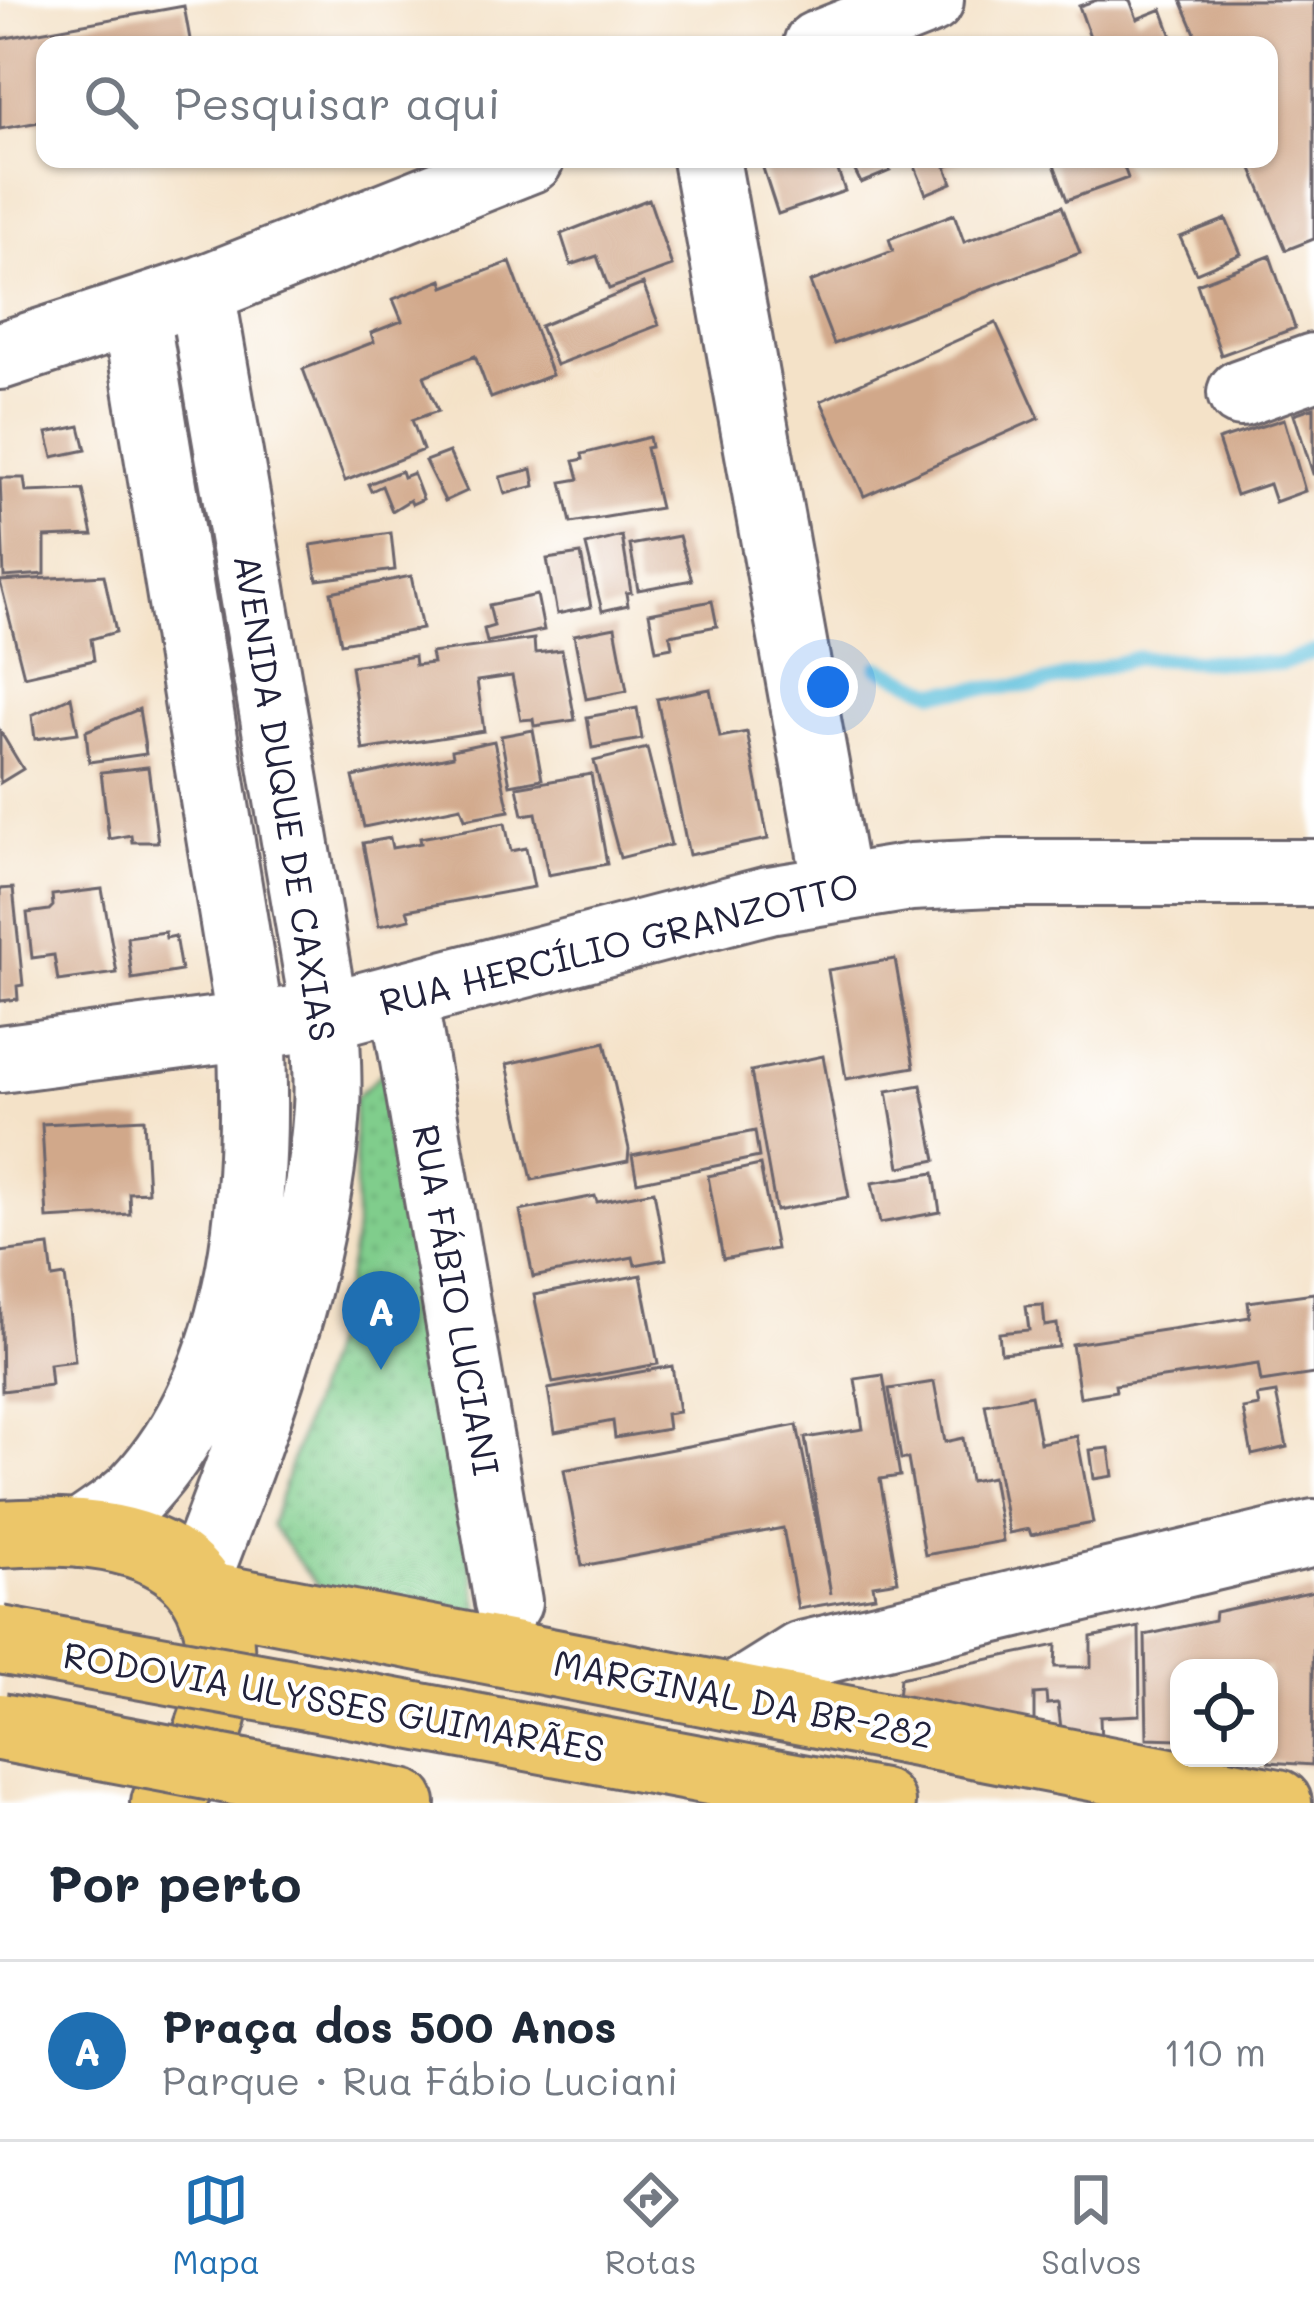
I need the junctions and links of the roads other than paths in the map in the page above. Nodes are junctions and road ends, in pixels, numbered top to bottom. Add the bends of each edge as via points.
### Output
1 (930, 0) edge
2 (840, 36) edge
3 (507, 168) edge
4 (708, 168) edge
5 (201, 290) junction
6 (135, 313) junction
7 (0, 356) edge
8 (1314, 367) edge
9 (1241, 393) dead end
10 (1314, 873) edge
11 (837, 887) junction
12 (403, 997) junction
13 (325, 1016) junction
14 (251, 1027) junction
15 (0, 1059) edge
16 (1314, 1533) edge
17 (0, 1534) edge
18 (81, 1534) junction
19 (202, 1588) junction
20 (508, 1602) dead end
21 (0, 1640) edge
22 (735, 1697) junction
23 (0, 1727) edge
24 (164, 1803) edge
25 (402, 1803) edge
26 (881, 1803) edge
27 (1278, 1803) edge

1 - 2 street
3 - 5 street
4 - 11 street
5 - 6 street
5 - 13 street, AVENIDA DUQUE DE CAXIAS
6 - 7 street
6 - 14 street, AVENIDA DUQUE DE CAXIAS
8 - 9 street
10 - 11 street, RUA HERCÍLIO GRANZOTTO via 992,873
11 - 12 street, RUA HERCÍLIO GRANZOTTO
12 - 13 street, RUA HERCÍLIO GRANZOTTO
12 - 20 street, RUA FÁBIO LUCIANI
13 - 14 street, RUA HERCÍLIO GRANZOTTO
13 - 19 street, AVENIDA DUQUE DE CAXIAS via 328,1106 298,1292
14 - 15 street, RUA HERCÍLIO GRANZOTTO
14 - 18 street, AVENIDA DUQUE DE CAXIAS via 252,1167 230,1312 209,1376 137,1492
16 - 22 street via 802,1655
17 - 18 main road, MARGINAL DA BR-282
18 - 19 main road, MARGINAL DA BR-282 via 169,1557
19 - 22 main road, MARGINAL DA BR-282
19 - 24 main road via 219,1627 216,1713
21 - 26 main road, RODOVIA ULYSSES GUIMARÃES, bridge
22 - 27 main road, MARGINAL DA BR-282
23 - 25 main road, bridge

